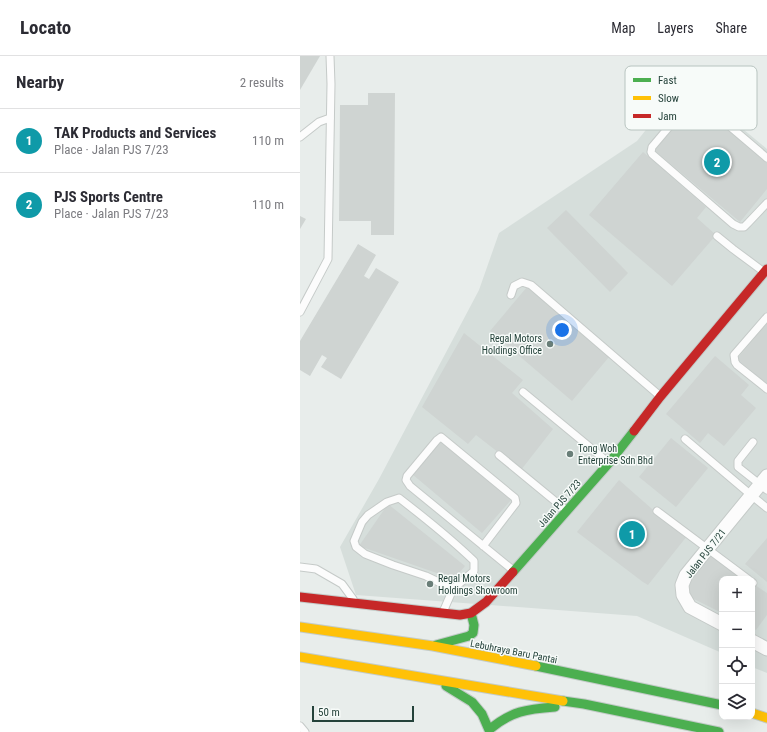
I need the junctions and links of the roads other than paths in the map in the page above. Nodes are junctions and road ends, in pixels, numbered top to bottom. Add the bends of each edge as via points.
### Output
1 (330, 56) edge
2 (330, 118) junction
3 (666, 130) edge
4 (734, 130) edge
5 (300, 138) edge
6 (767, 158) edge
7 (767, 203) edge
8 (717, 236) dead end
9 (766, 271) edge
10 (511, 295) dead end
11 (300, 312) edge
12 (767, 317) edge
13 (767, 389) edge
14 (523, 392) dead end
15 (660, 396) junction
16 (685, 439) dead end
17 (753, 442) dead end
18 (499, 454) dead end
19 (609, 463) junction
20 (765, 484) edge
21 (751, 495) junction
22 (767, 508) edge
23 (567, 511) junction
24 (657, 511) dead end
25 (483, 546) junction
26 (707, 549) junction
27 (300, 567) edge
28 (514, 571) junction
29 (744, 576) edge
30 (453, 589) junction
31 (300, 598) edge
32 (356, 603) junction
33 (442, 612) junction
34 (470, 613) junction
35 (719, 622) edge
36 (300, 627) edge
37 (755, 643) edge
38 (433, 646) junction
39 (767, 649) edge
40 (300, 657) edge
41 (434, 680) junction
42 (584, 704) junction
43 (719, 704) edge
44 (755, 714) edge
45 (767, 718) edge
46 (300, 726) edge
47 (489, 731) edge
48 (305, 732) edge
49 (719, 732) edge

1 - 2 lane
2 - 5 lane via 319,122
2 - 11 lane via 328,259
3 - 7 lane via 652,147 652,154 733,224 744,227
4 - 6 lane
8 - 9 lane
9 - 15 main road, Jalan PJS 7/23
10 - 15 lane via 514,286 522,282 531,285
12 - 13 lane via 734,355 735,362
14 - 19 lane
15 - 19 main road, Jalan PJS 7/23
16 - 21 lane
17 - 20 lane via 738,461 738,466
18 - 23 lane
19 - 23 main road, Jalan PJS 7/23
20 - 21 street, Jalan PJS 7/21
21 - 22 lane
21 - 26 street, Jalan PJS 7/21
23 - 28 main road, Jalan PJS 7/23
24 - 26 lane
25 - 25 lane via 406,480 441,437 515,498 516,503
25 - 28 lane
26 - 29 lane
26 - 35 street, Jalan PJS 7/21 via 686,575 682,585 683,595 690,606
27 - 32 lane via 316,569 342,584
28 - 34 main road, Jalan PJS 7/23 via 486,602
30 - 30 lane via 426,576 365,554 356,547 354,541 362,522 387,502 399,498 474,561 474,571
30 - 33 lane
31 - 32 main road
32 - 33 main road
33 - 34 main road via 460,615
34 - 38 main road via 474,623 473,633
36 - 38 main road, Lebuhraya Baru Pantai
37 - 39 street
38 - 43 main road, Lebuhraya Baru Pantai
40 - 41 main road
41 - 42 main road
41 - 47 main road via 472,702 482,714
42 - 47 main road via 522,710 509,715
42 - 49 main road
44 - 45 main road
46 - 48 lane

